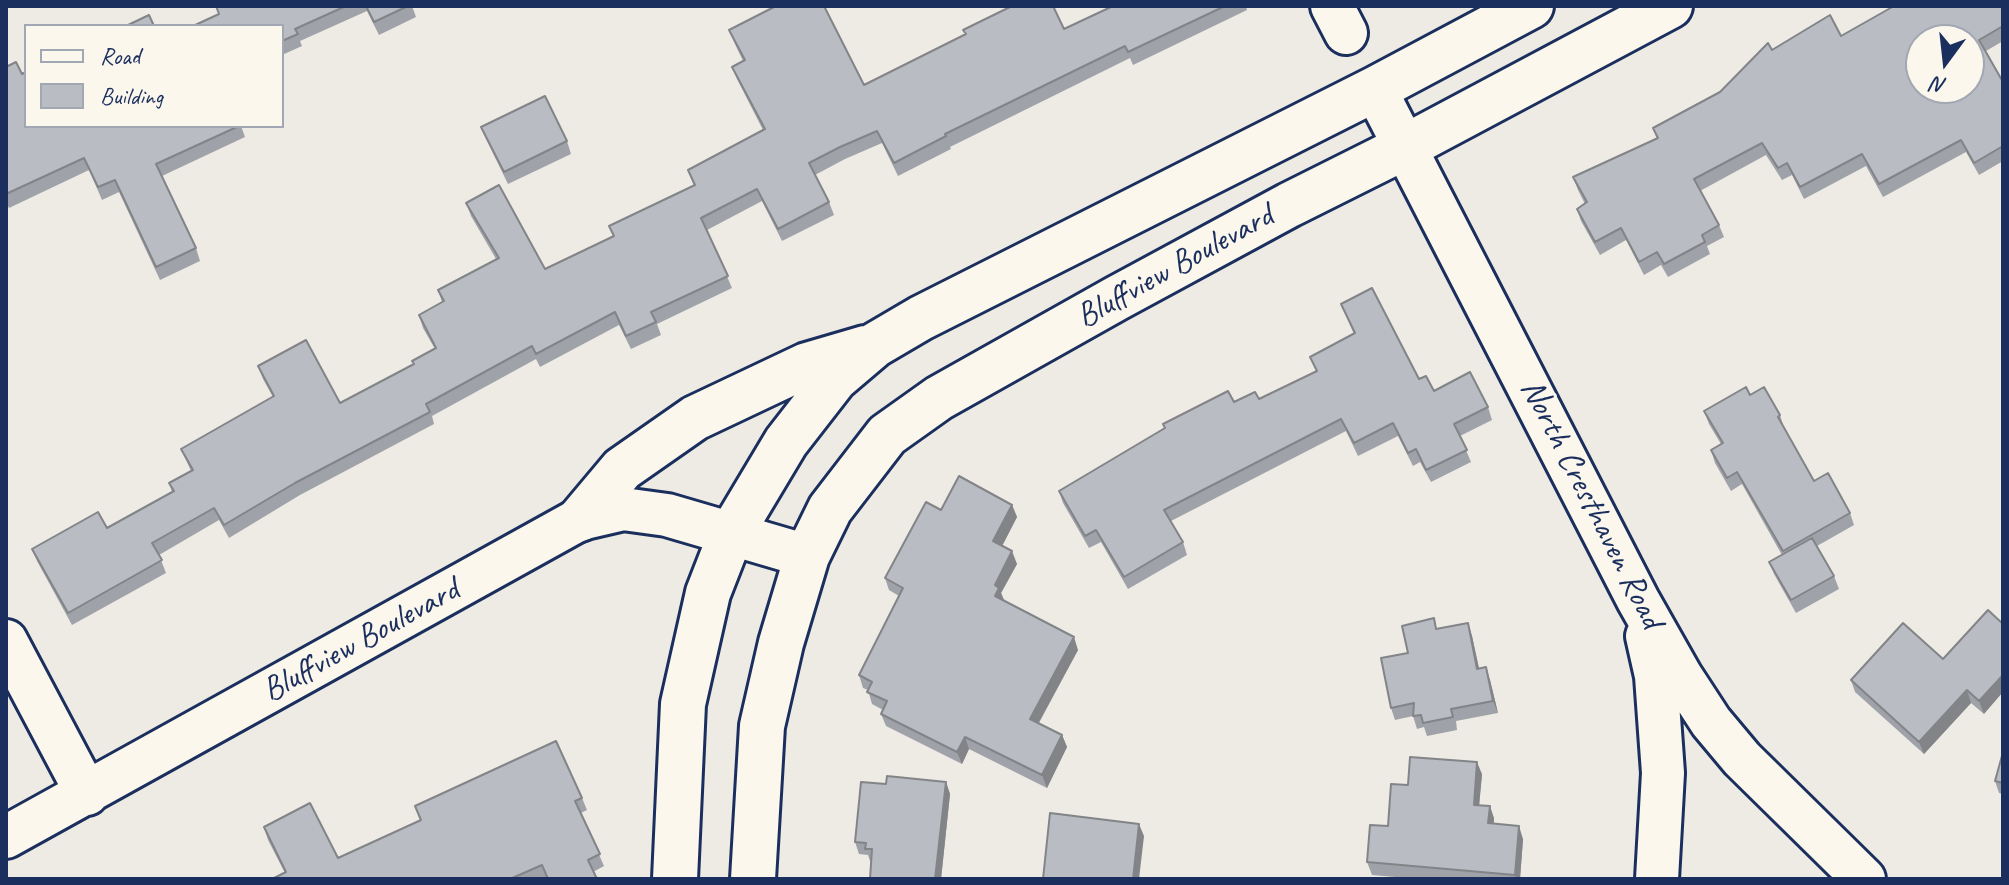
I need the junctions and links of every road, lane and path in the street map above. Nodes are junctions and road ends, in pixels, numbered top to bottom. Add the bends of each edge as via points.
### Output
1 (1531, 6) edge
2 (1670, 6) edge
3 (1375, 89) junction
4 (1407, 146) junction
5 (875, 345) junction
6 (580, 519) junction
7 (731, 534) junction
8 (807, 556) junction
9 (1638, 600) junction
10 (6, 641) edge
11 (87, 794) junction
12 (6, 837) edge
13 (675, 879) edge
14 (753, 879) edge
15 (1657, 879) edge
16 (1864, 879) edge

1 - 3 main road, Bluffview Boulevard
2 - 4 main road, Bluffview Boulevard
3 - 4 street, North Cresthaven Road
3 - 5 main road, Bluffview Boulevard
4 - 8 main road, Bluffview Boulevard via 1275,212 939,398 887,435 830,509
4 - 9 street, North Cresthaven Road
5 - 6 main road via 807,365 695,418 622,469
5 - 7 main road, Bluffview Boulevard via 835,379 786,442
6 - 7 street, Bluffview Boulevard via 623,509 667,515
6 - 11 street, Bluffview Boulevard
7 - 8 street, Bluffview Boulevard
7 - 13 main road via 708,593 683,704
8 - 14 main road via 762,726
9 - 15 street via 1656,676 1663,773
9 - 16 street, North Cresthaven Road via 1711,722
10 - 11 street
11 - 12 street, Bluffview Boulevard

